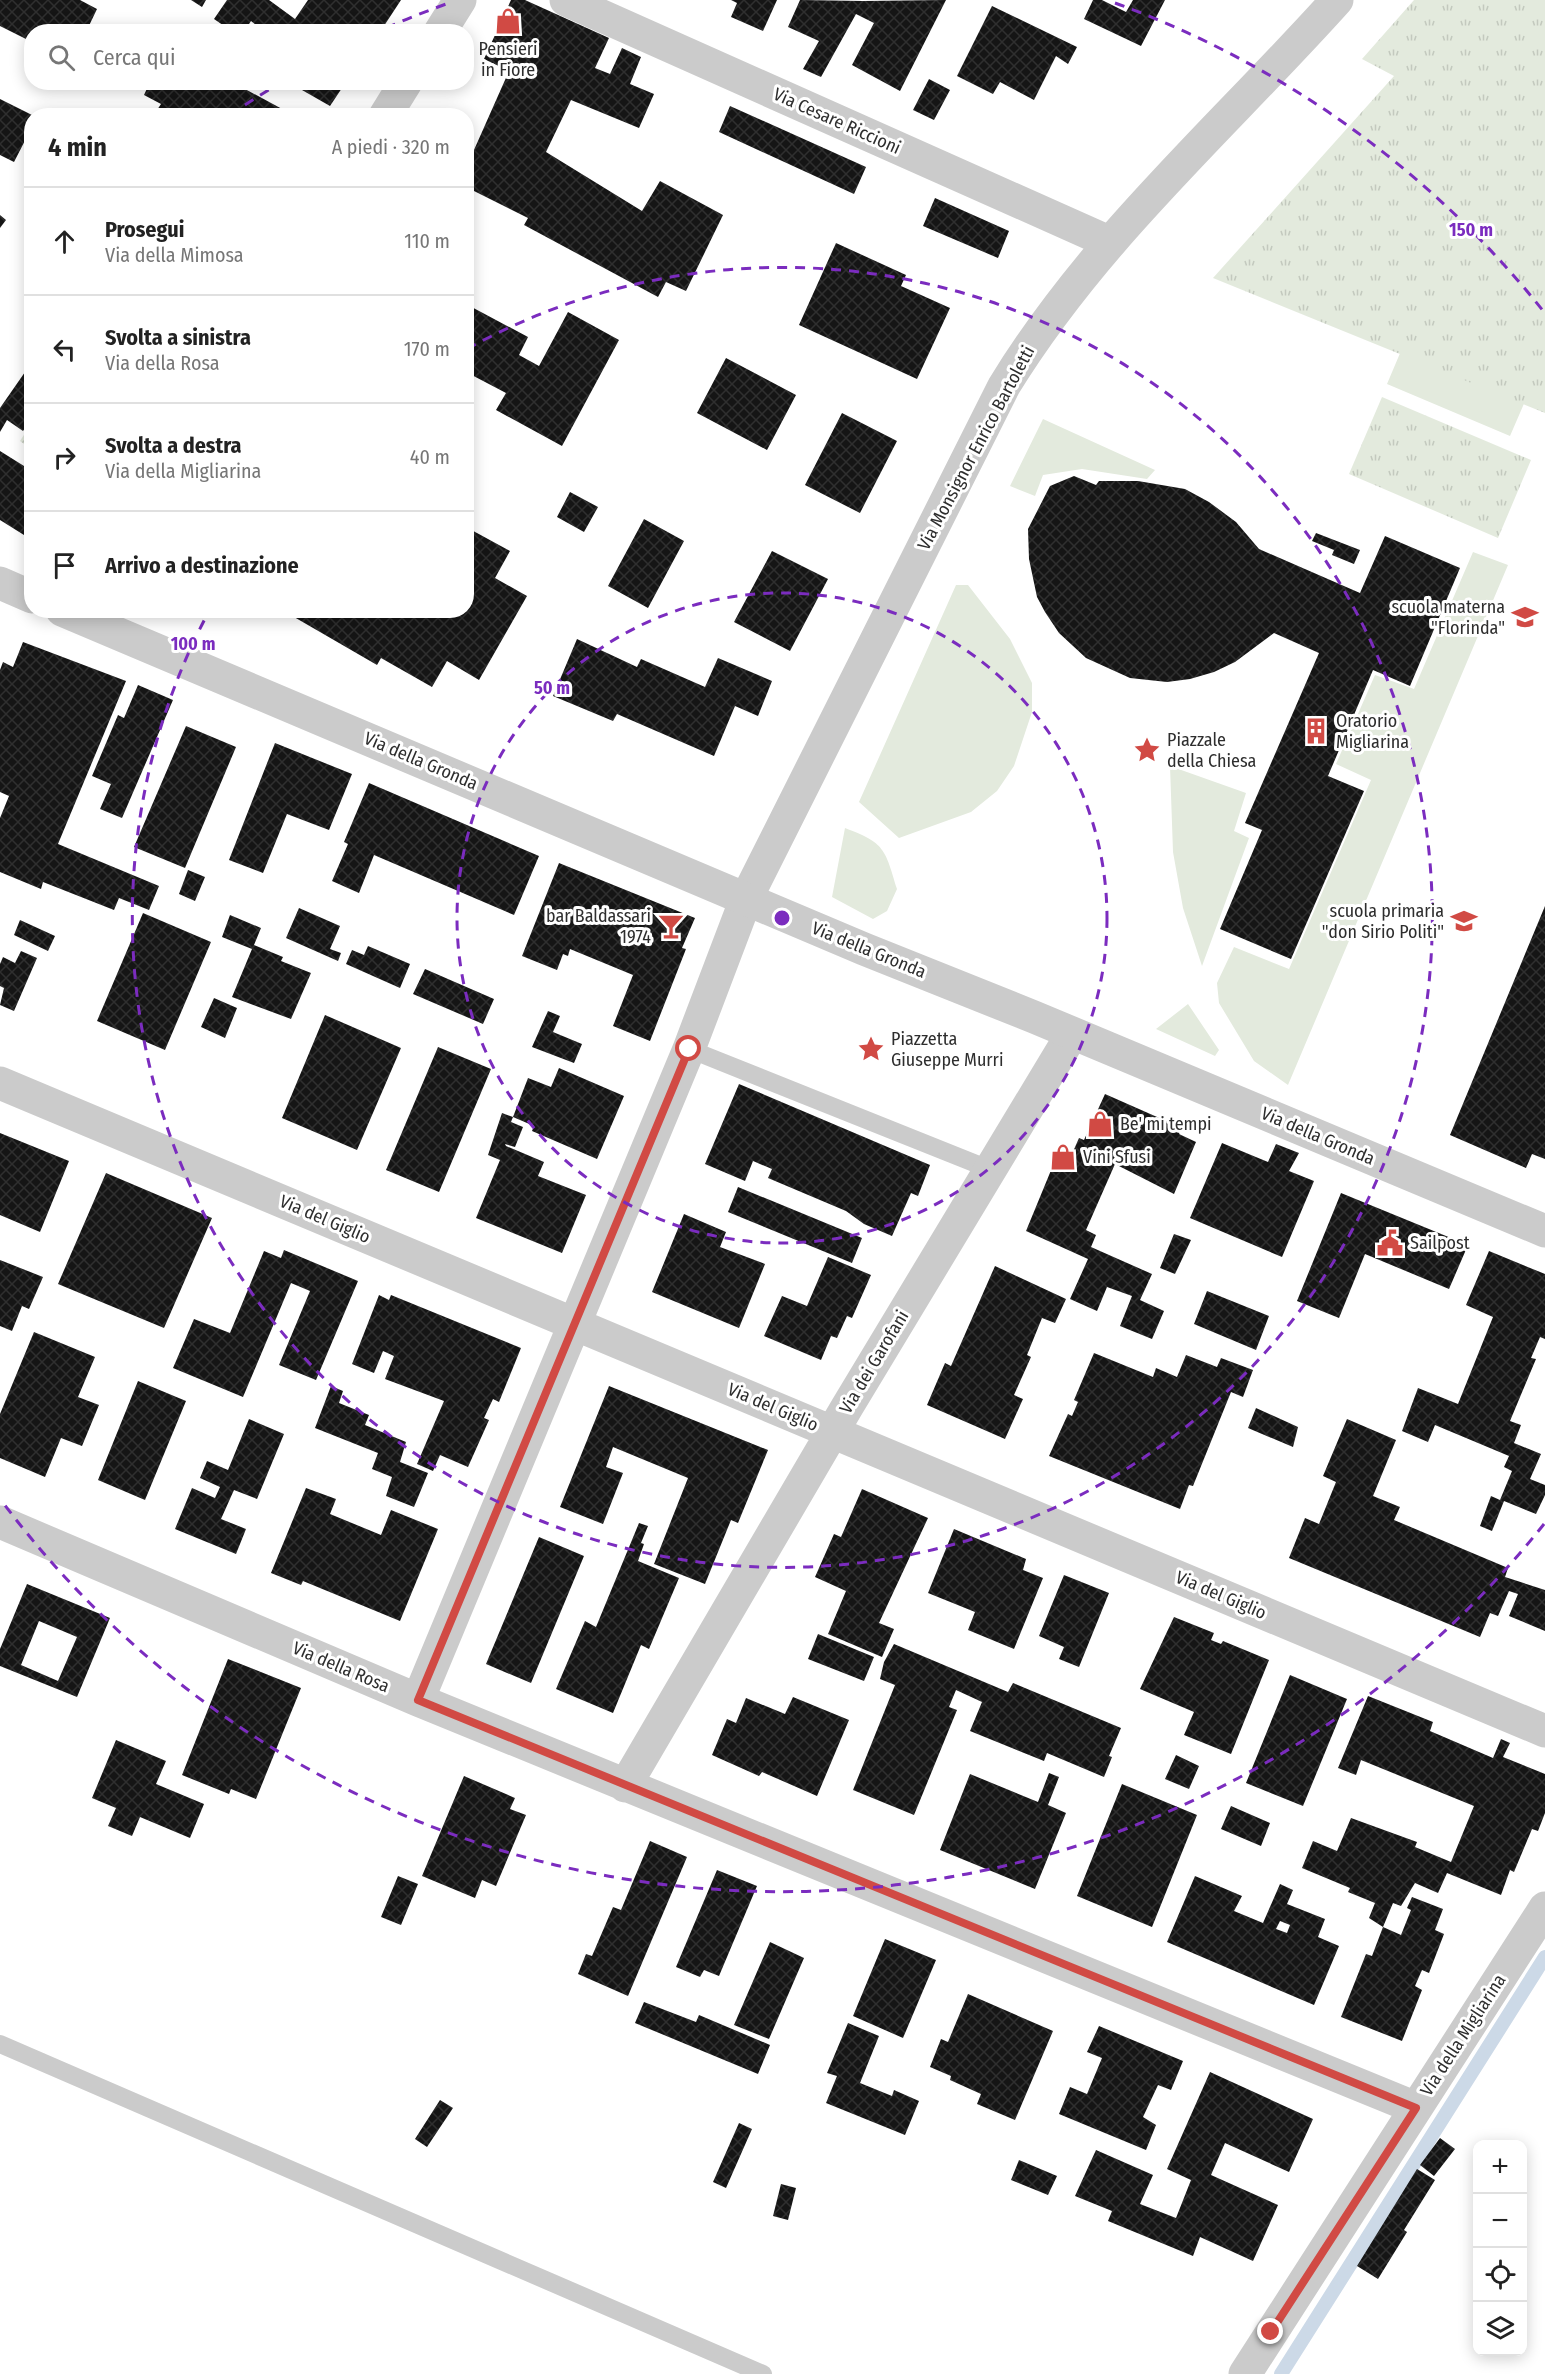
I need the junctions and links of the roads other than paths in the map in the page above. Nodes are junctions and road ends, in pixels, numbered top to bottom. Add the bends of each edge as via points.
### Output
1 (460, 0) edge
2 (566, 0) edge
3 (1337, 0) edge
4 (445, 24) edge
5 (401, 90) edge
6 (390, 108) edge
7 (1109, 242) junction
8 (81, 618) edge
9 (746, 899) junction
10 (1072, 1034) junction
11 (689, 1049) junction
12 (0, 1083) edge
13 (989, 1169) junction
14 (1545, 1231) edge
15 (575, 1323) junction
16 (833, 1432) junction
17 (0, 1522) edge
18 (418, 1700) junction
19 (1545, 1731) edge
20 (625, 1785) junction
21 (1545, 1908) edge
22 (0, 2044) edge
23 (1416, 2108) junction
24 (762, 2374) edge
25 (1245, 2374) edge

1 - 4 street
2 - 7 street, Via Cesare Riccioni
3 - 7 street, Via Monsignor Enrico Bartoletti
5 - 6 street
7 - 9 street, Via Monsignor Enrico Bartoletti via 1048,319 1004,386
8 - 9 street, Via della Gronda
9 - 10 street, Via della Gronda
9 - 11 street, Via Monsignor Enrico Bartoletti
10 - 13 street, Via dei Garofani
10 - 14 street, Via della Gronda
11 - 13 lane
11 - 15 street, Via Monsignor Enrico Bartoletti
12 - 15 street, Via del Giglio
13 - 16 street, Via dei Garofani
15 - 16 street, Via del Giglio
15 - 18 street, Via Monsignor Enrico Bartoletti
16 - 19 street, Via del Giglio
16 - 20 street, Via dei Garofani
17 - 18 street, Via della Rosa
18 - 20 street, Via della Rosa
20 - 23 street, Via della Rosa
21 - 23 street, Via della Migliarina
22 - 24 lane
23 - 25 street, Via della Migliarina

